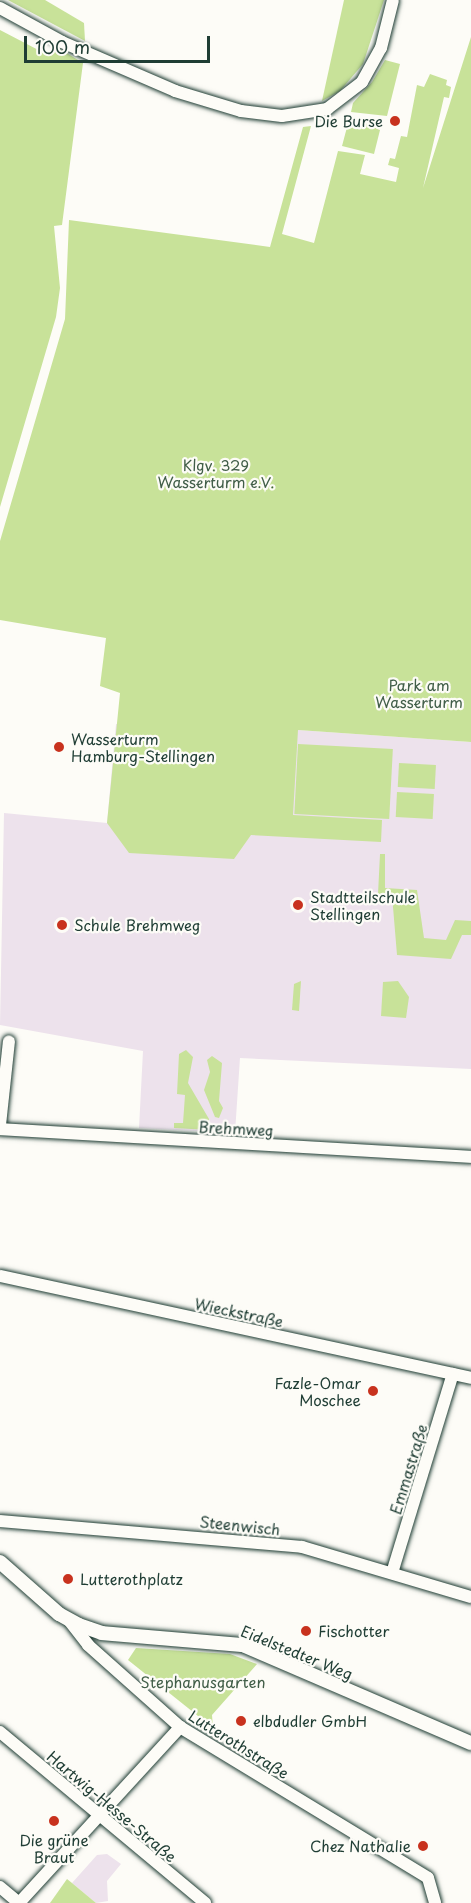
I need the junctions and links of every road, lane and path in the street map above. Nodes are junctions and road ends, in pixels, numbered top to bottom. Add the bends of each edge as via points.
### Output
1 (393, 0) edge
2 (0, 8) edge
3 (9, 1041) dead end
4 (0, 1127) edge
5 (471, 1157) edge
6 (0, 1276) edge
7 (453, 1374) junction
8 (471, 1378) edge
9 (0, 1521) edge
10 (0, 1562) edge
11 (392, 1573) junction
12 (471, 1597) edge
13 (68, 1619) junction
14 (180, 1727) junction
15 (0, 1732) edge
16 (471, 1743) edge
17 (100, 1815) junction
18 (0, 1887) edge
19 (19, 1903) edge
20 (205, 1903) edge
21 (435, 1903) edge

1 - 2 street via 381,48 362,82 336,104 299,116 249,113 184,94 62,42
3 - 4 street
4 - 5 street, Brehmweg
6 - 7 street, Wieckstraße
7 - 8 street, Wieckstraße
7 - 11 street, Emmastraße
9 - 11 street, Steenwisch via 302,1546
10 - 13 street, Lutterothstraße
11 - 12 street, Steenwisch
13 - 14 street, Lutterothstraße via 88,1645
13 - 16 street, Eidelstedter Weg via 102,1633 243,1646
14 - 17 street
14 - 21 street, Lutterothstraße via 428,1878
15 - 17 street, Hartwig-Hesse-Straße
17 - 19 street
17 - 20 street, Hartwig-Hesse-Straße
18 - 19 street

